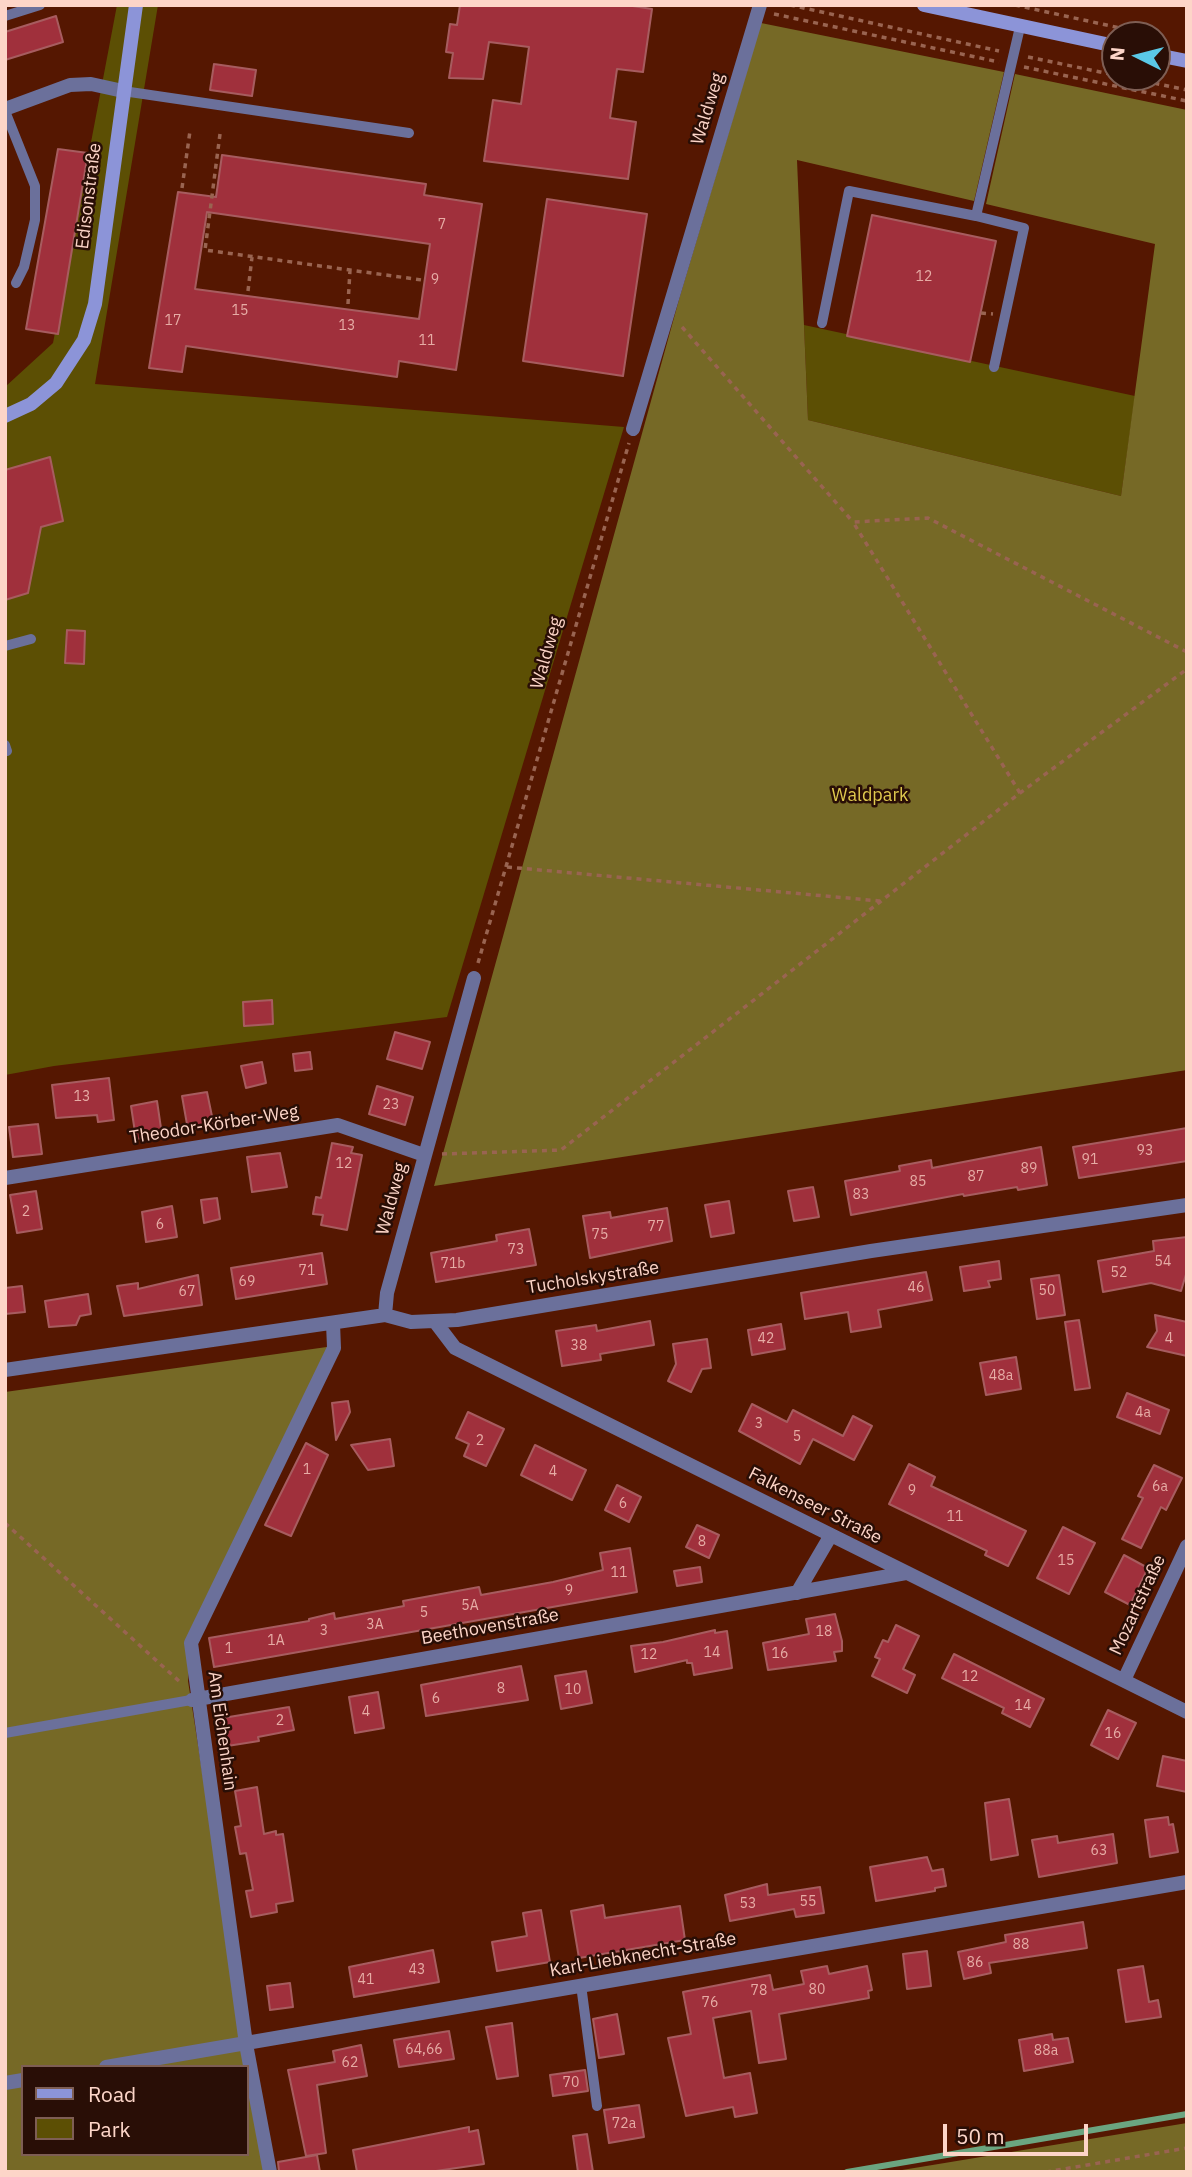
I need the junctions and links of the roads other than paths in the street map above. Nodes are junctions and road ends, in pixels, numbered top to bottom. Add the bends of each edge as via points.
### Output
1 (40, 5) edge
2 (136, 5) edge
3 (924, 5) edge
4 (759, 7) edge
5 (5, 16) edge
6 (1020, 27) junction
7 (1101, 43) edge
8 (123, 91) junction
9 (5, 110) edge
10 (409, 133) dead end
11 (976, 216) junction
12 (16, 283) dead end
13 (822, 323) dead end
14 (994, 367) dead end
15 (5, 415) edge
16 (633, 429) road end
17 (31, 639) dead end
18 (5, 646) edge
19 (474, 978) road end
20 (424, 1155) junction
21 (5, 1178) edge
22 (1187, 1205) edge
23 (385, 1315) junction
24 (332, 1323) junction
25 (436, 1323) junction
26 (5, 1370) edge
27 (831, 1535) junction
28 (1187, 1546) edge
29 (906, 1573) junction
30 (797, 1592) junction
31 (1124, 1681) junction
32 (194, 1699) junction
33 (1187, 1712) edge
34 (5, 1734) edge
35 (1187, 1882) edge
36 (581, 1985) junction
37 (246, 2044) junction
38 (118, 2065) edge
39 (597, 2106) dead end
40 (270, 2172) edge

1 - 5 lane
2 - 8 street, Edisonstraße
3 - 6 street
4 - 16 street, Waldweg
6 - 7 street
6 - 11 lane
8 - 9 street via 70,85
8 - 10 lane
8 - 15 street, Edisonstraße via 93,313 84,340 56,383 31,404
9 - 12 lane via 35,186 35,220
11 - 13 lane via 849,191
11 - 14 lane via 1024,228
17 - 18 lane
19 - 20 street, Waldweg
20 - 21 street, Theodor-Körber-Weg via 338,1125
20 - 23 street, Waldweg
22 - 25 street, Tucholskystraße via 871,1251
23 - 24 street, Tucholskystraße
23 - 25 street, Tucholskystraße
24 - 26 street, Tucholskystraße
24 - 32 street, Am Eichenhain via 334,1348 191,1643
25 - 27 street, Falkenseer Straße via 455,1348
27 - 29 street, Falkenseer Straße
27 - 30 street
28 - 31 street, Mozartstraße
29 - 30 street, Beethovenstraße
29 - 31 street, Falkenseer Straße
30 - 32 street, Beethovenstraße
31 - 33 street, Falkenseer Straße
32 - 34 lane
32 - 37 street, Am Eichenhain
35 - 36 street, Karl-Liebknecht-Straße
36 - 37 street, Karl-Liebknecht-Straße
36 - 39 lane
37 - 38 street, Karl-Liebknecht-Straße
37 - 40 street, Am Eichenhain

